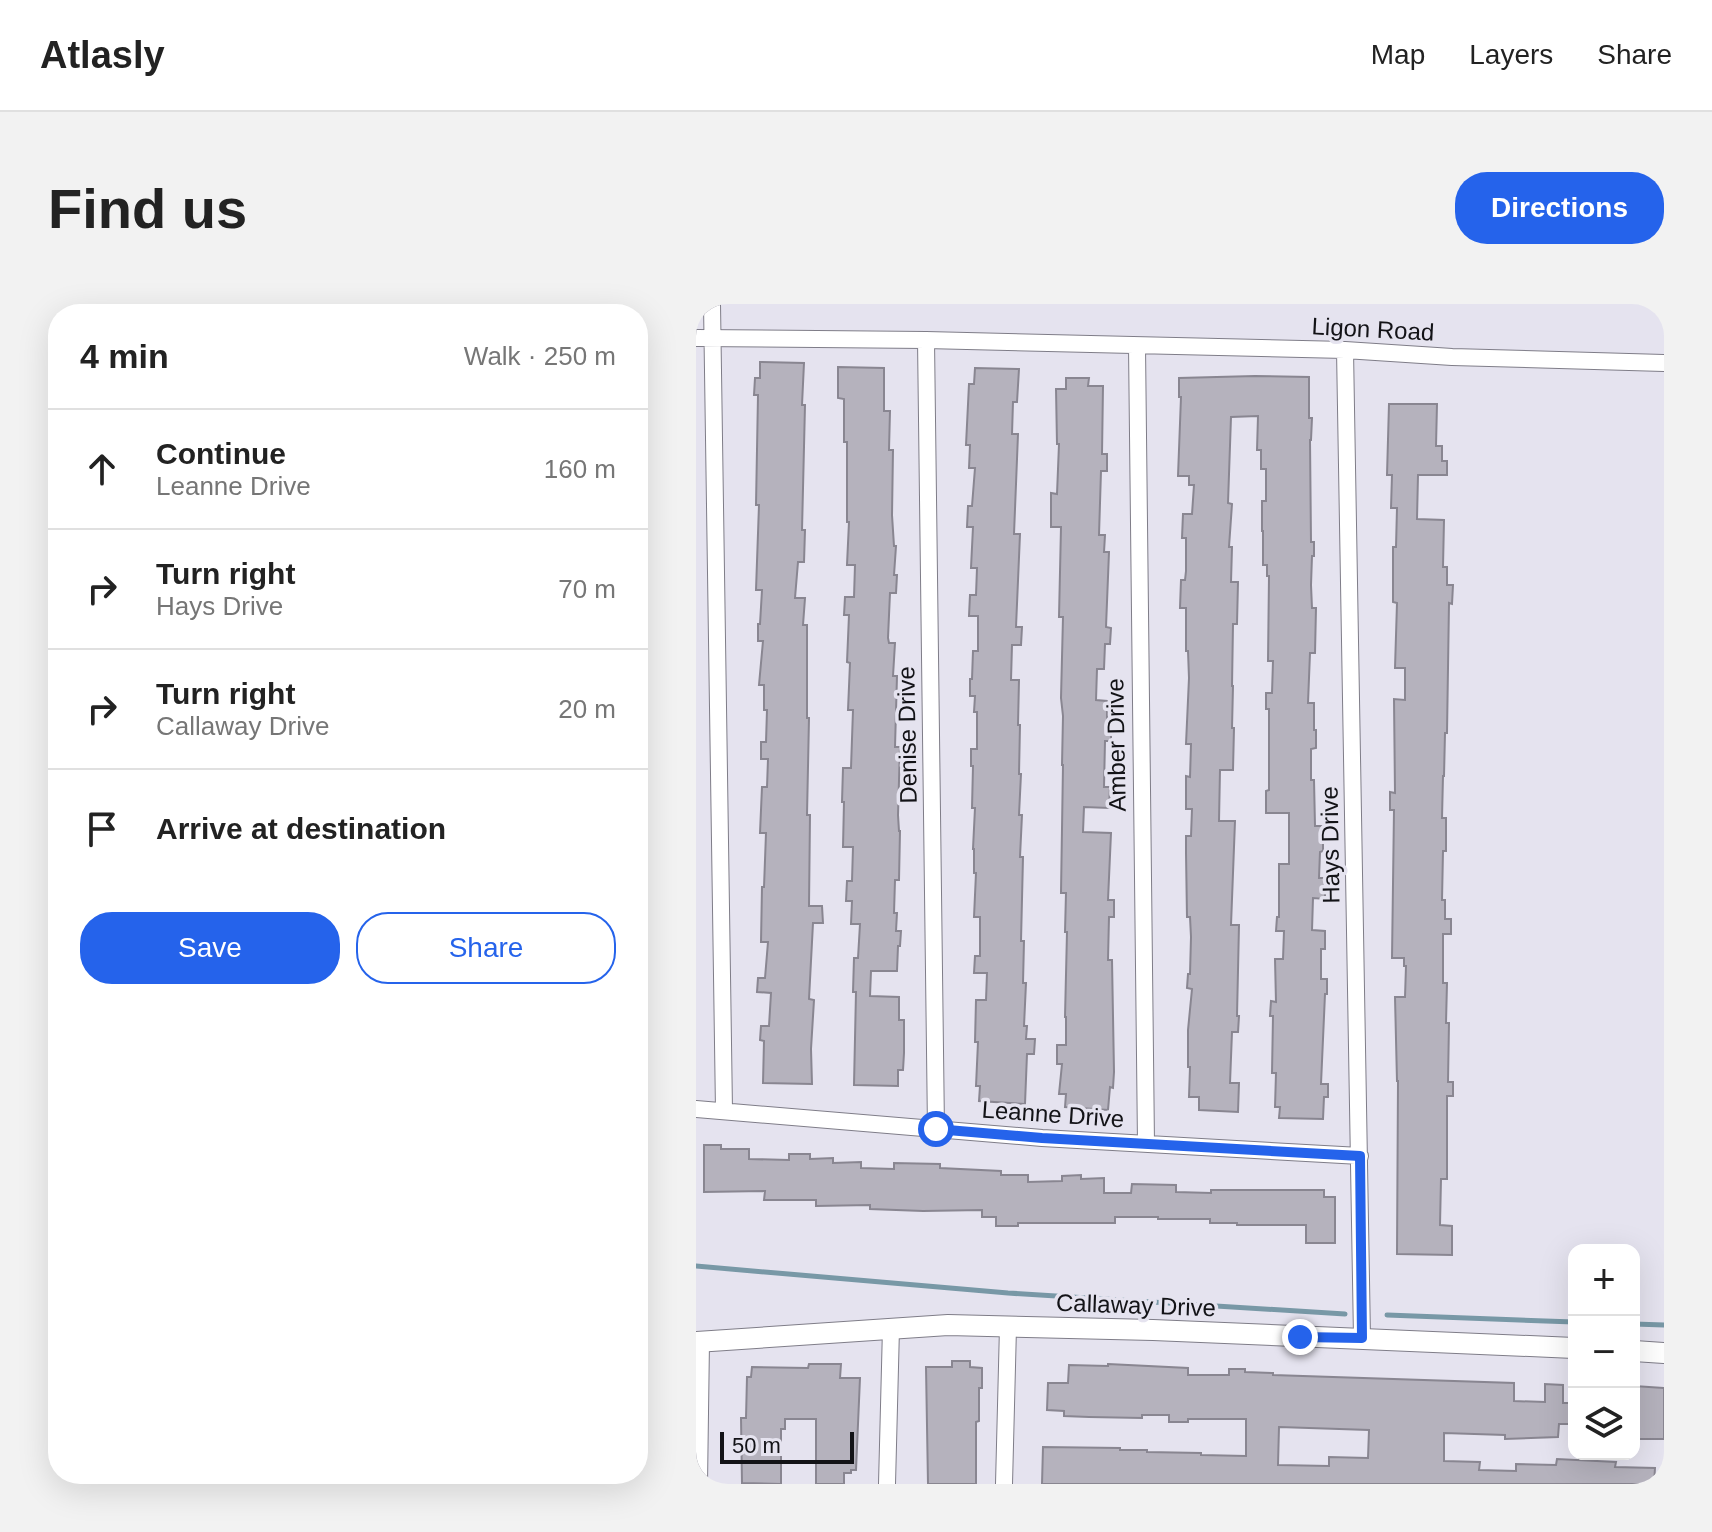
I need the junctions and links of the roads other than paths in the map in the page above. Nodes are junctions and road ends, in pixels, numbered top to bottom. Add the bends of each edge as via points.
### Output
1 (712, 304) edge
2 (704, 338) edge
3 (926, 340) junction
4 (1137, 346) junction
5 (1345, 350) junction
6 (1664, 363) edge
7 (696, 1109) edge
8 (724, 1110) junction
9 (936, 1129) junction
10 (1146, 1144) junction
11 (1360, 1156) junction
12 (1008, 1327) junction
13 (891, 1328) junction
14 (1362, 1338) junction
15 (698, 1342) edge
16 (1568, 1348) edge
17 (1640, 1351) edge
18 (1664, 1353) edge
19 (699, 1484) edge
20 (887, 1484) edge
21 (1004, 1484) edge

1 - 2 street
2 - 3 street, Ligon Road
2 - 8 street
3 - 4 street, Ligon Road
3 - 9 street, Denise Drive
4 - 5 street, Ligon Road
4 - 10 street, Amber Drive
5 - 6 street, Ligon Road
5 - 11 street, Hays Drive
7 - 8 street, Leanne Drive
8 - 9 street, Leanne Drive
9 - 10 street, Leanne Drive
10 - 11 street, Leanne Drive
11 - 14 street, Hays Drive
12 - 13 street, Callaway Drive
12 - 14 street, Callaway Drive
12 - 21 street
13 - 15 street, Callaway Drive
13 - 20 street
14 - 16 street, Callaway Drive
15 - 19 street
17 - 18 street

